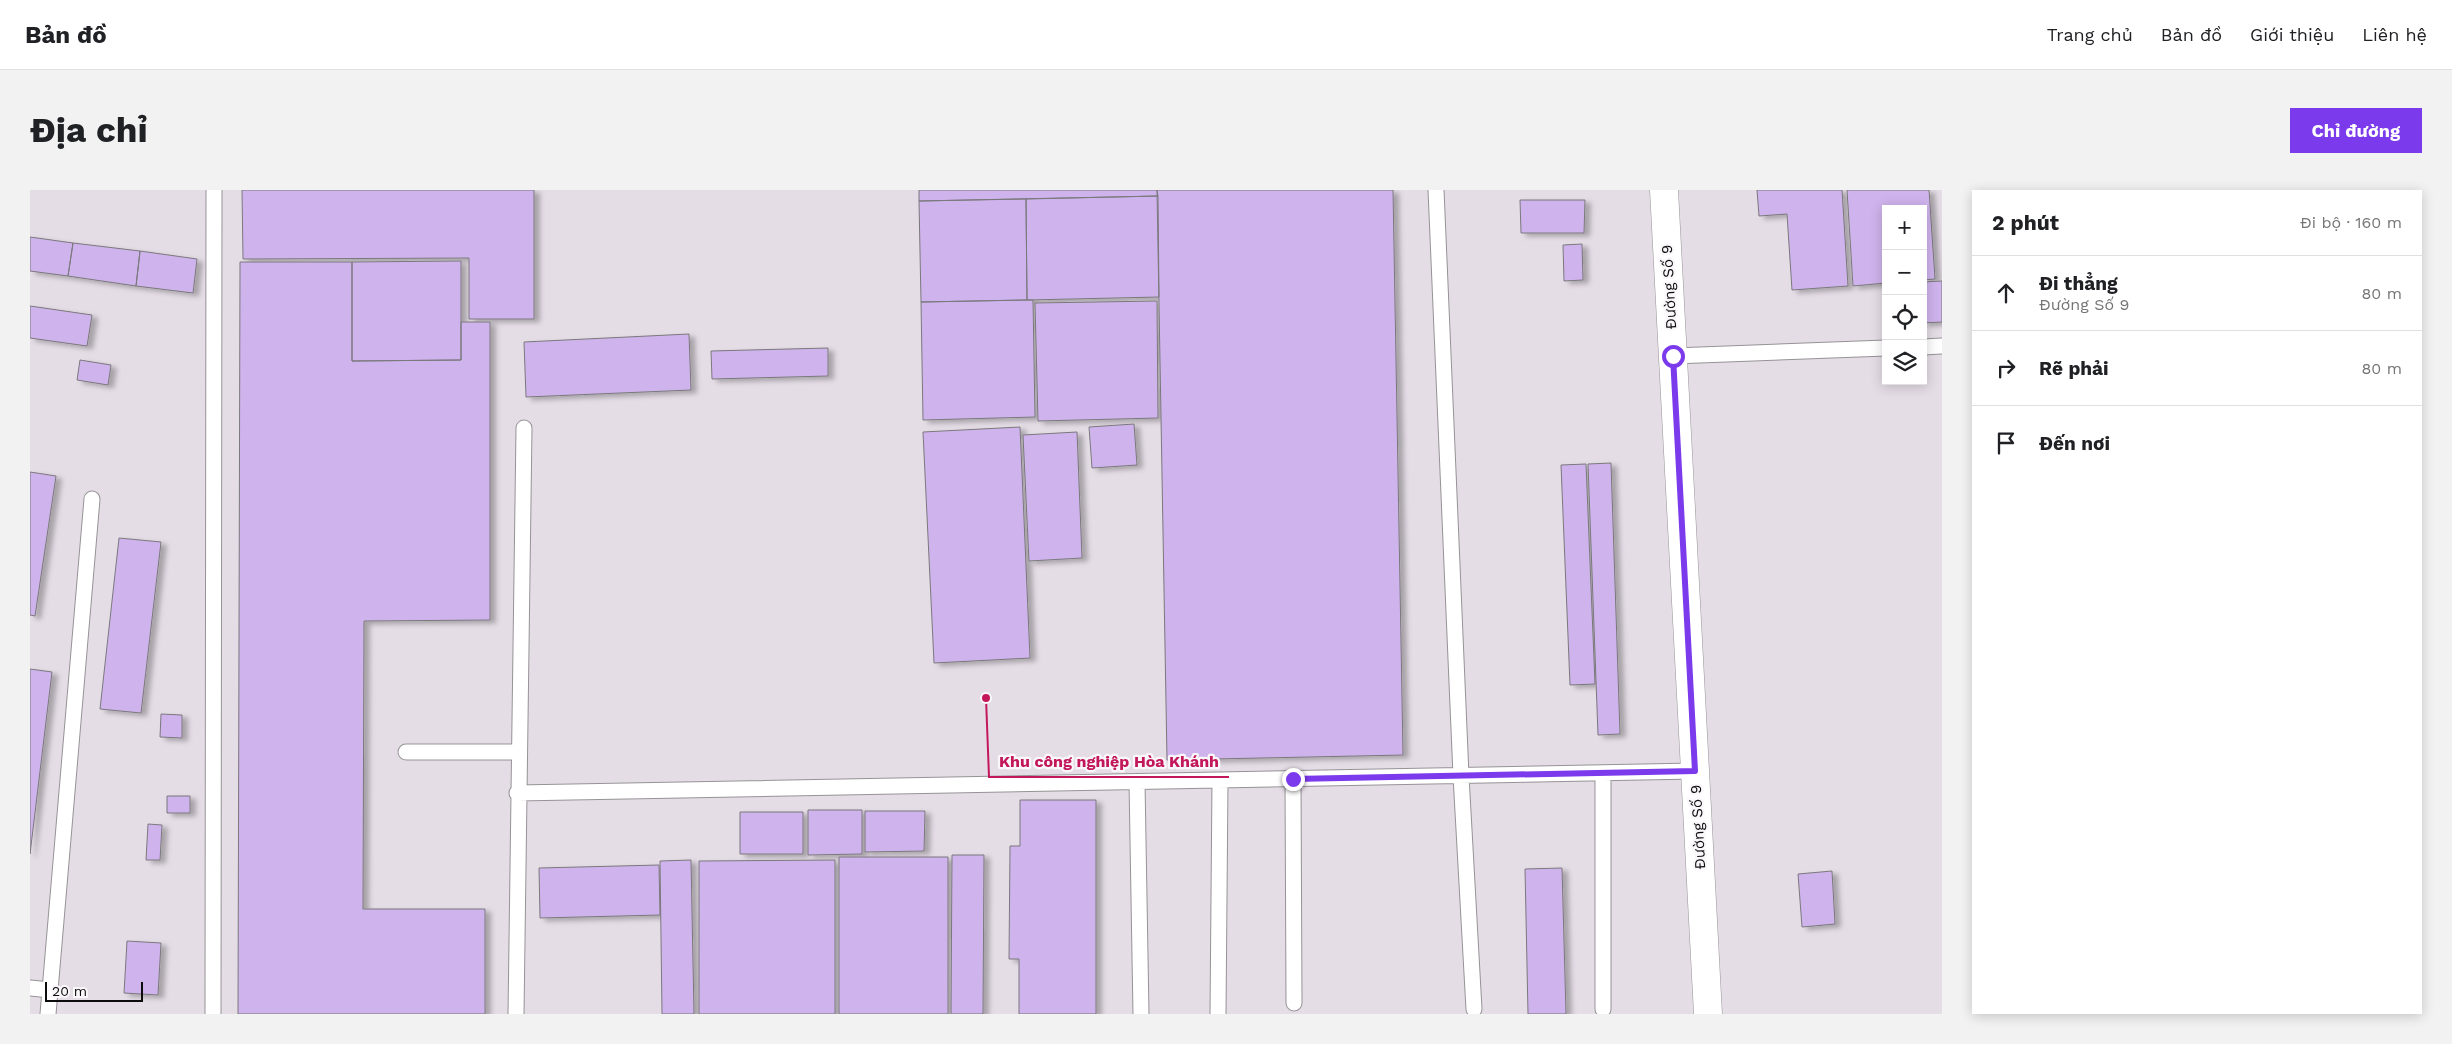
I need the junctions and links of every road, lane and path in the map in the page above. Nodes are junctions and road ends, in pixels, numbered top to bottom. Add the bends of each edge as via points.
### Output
1 (214, 190) edge
2 (1436, 190) edge
3 (1664, 190) edge
4 (1942, 346) edge
5 (1927, 347) edge
6 (1882, 348) edge
7 (1673, 356) junction
8 (524, 428) dead end
9 (92, 499) dead end
10 (406, 752) dead end
11 (518, 752) junction
12 (1695, 771) junction
13 (1603, 773) junction
14 (1461, 776) junction
15 (1293, 779) junction
16 (1220, 780) junction
17 (1137, 782) junction
18 (517, 793) junction
19 (30, 988) edge
20 (50, 990) junction
21 (1294, 1003) dead end
22 (1474, 1009) dead end
23 (1603, 1009) dead end
24 (48, 1014) edge
25 (213, 1014) edge
26 (516, 1014) edge
27 (1141, 1014) edge
28 (1218, 1014) edge
29 (1708, 1014) edge

1 - 25 lane
2 - 14 lane
3 - 7 street, Đường Số 9
4 - 5 lane
6 - 7 lane
7 - 12 street, Đường Số 9
8 - 11 lane
9 - 20 lane
10 - 11 lane
11 - 18 lane
12 - 13 lane
12 - 29 street, Đường Số 9
13 - 14 lane
13 - 23 lane
14 - 15 lane
14 - 22 lane
15 - 16 lane
15 - 21 lane
16 - 17 lane
16 - 28 lane
17 - 18 lane
17 - 27 lane
18 - 26 lane
19 - 20 lane
20 - 24 lane

